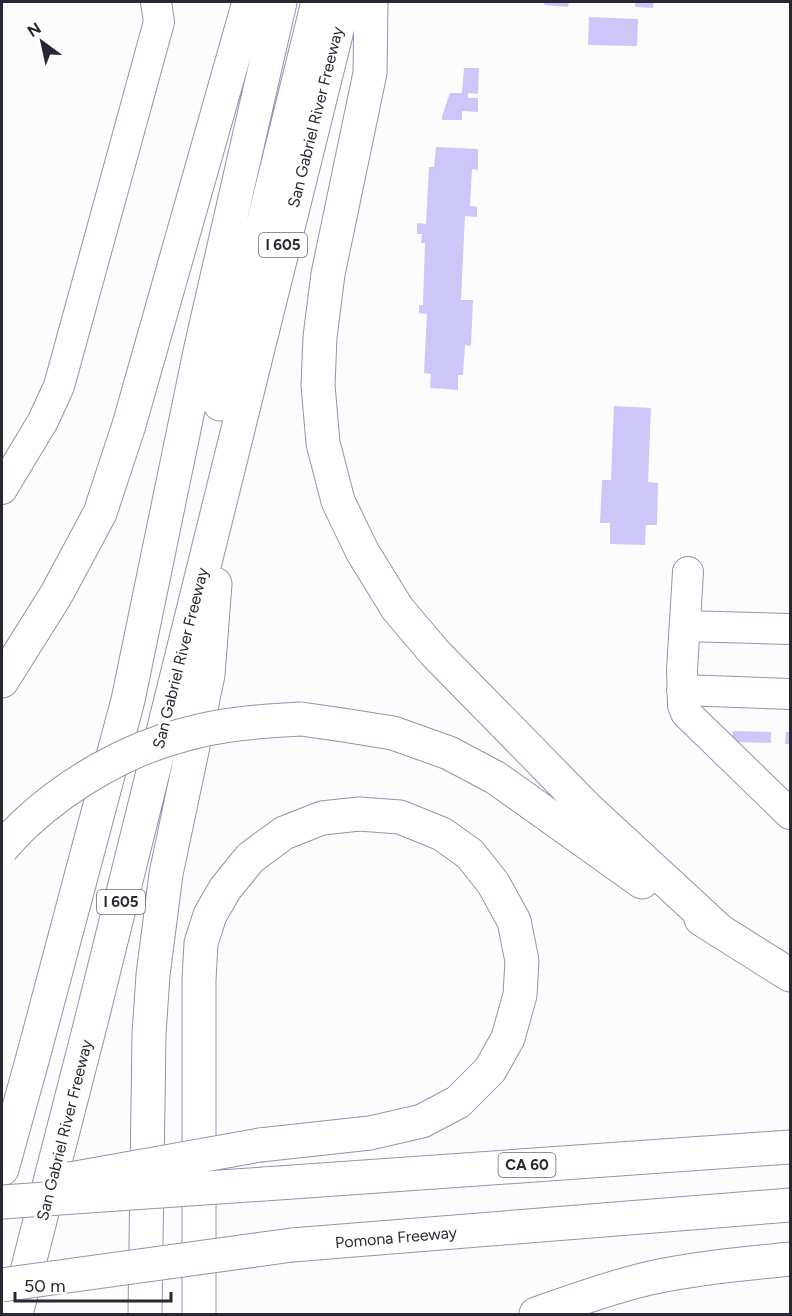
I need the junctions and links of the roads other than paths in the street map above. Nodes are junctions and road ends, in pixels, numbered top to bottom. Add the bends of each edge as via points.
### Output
1 (156, 2) edge
2 (249, 2) edge
3 (280, 2) edge
4 (303, 2) edge
5 (318, 2) edge
6 (344, 2) edge
7 (371, 2) edge
8 (201, 346) junction
9 (2, 489) edge
10 (222, 489) junction
11 (688, 572) dead end
12 (685, 626) junction
13 (790, 628) edge
14 (2, 681) edge
15 (682, 690) junction
16 (790, 694) edge
17 (790, 814) edge
18 (2, 848) edge
19 (718, 929) junction
20 (790, 975) edge
21 (790, 1147) edge
22 (2, 1169) edge
23 (2, 1191) edge
24 (2, 1202) edge
25 (790, 1205) edge
26 (292, 1245) junction
27 (790, 1259) edge
28 (2, 1265) edge
29 (2, 1285) edge
30 (2, 1295) edge
31 (16, 1314) edge
32 (145, 1314) edge
33 (199, 1314) edge
34 (536, 1314) edge

1 - 9 lane via 159,22 59,386 43,422
2 - 14 highway via 129,425 100,513 56,595
3 - 8 highway, I 605
4 - 8 highway via 234,285
5 - 30 highway
6 - 10 highway, San Gabriel River Freeway / I 605
7 - 19 highway via 370,73 328,274 320,337 318,385 323,443 338,501 362,551 397,608 435,653 587,808
8 - 22 highway, I 605 via 128,700
10 - 31 highway, San Gabriel River Freeway / I 605
10 - 32 highway via 208,675 166,874 153,975
11 - 12 lane
12 - 13 lane
12 - 15 lane
15 - 16 lane
15 - 17 lane via 686,713
18 - 19 highway, bridge via 68,789 140,749 221,727 301,719 393,734 449,753 496,778 650,888
19 - 20 highway
21 - 24 highway, CA 60, bridge
23 - 33 highway, bridge via 260,1145 370,1133 422,1121 458,1101 490,1070 508,1038 520,995 522,961 514,921 493,883 470,854 442,834 400,817 359,814 322,818 284,833 250,858 210,915 201,943 199,980
25 - 26 highway, Pomona Freeway
26 - 28 highway, Pomona Freeway, bridge
26 - 29 highway, bridge
27 - 34 highway via 649,1278

